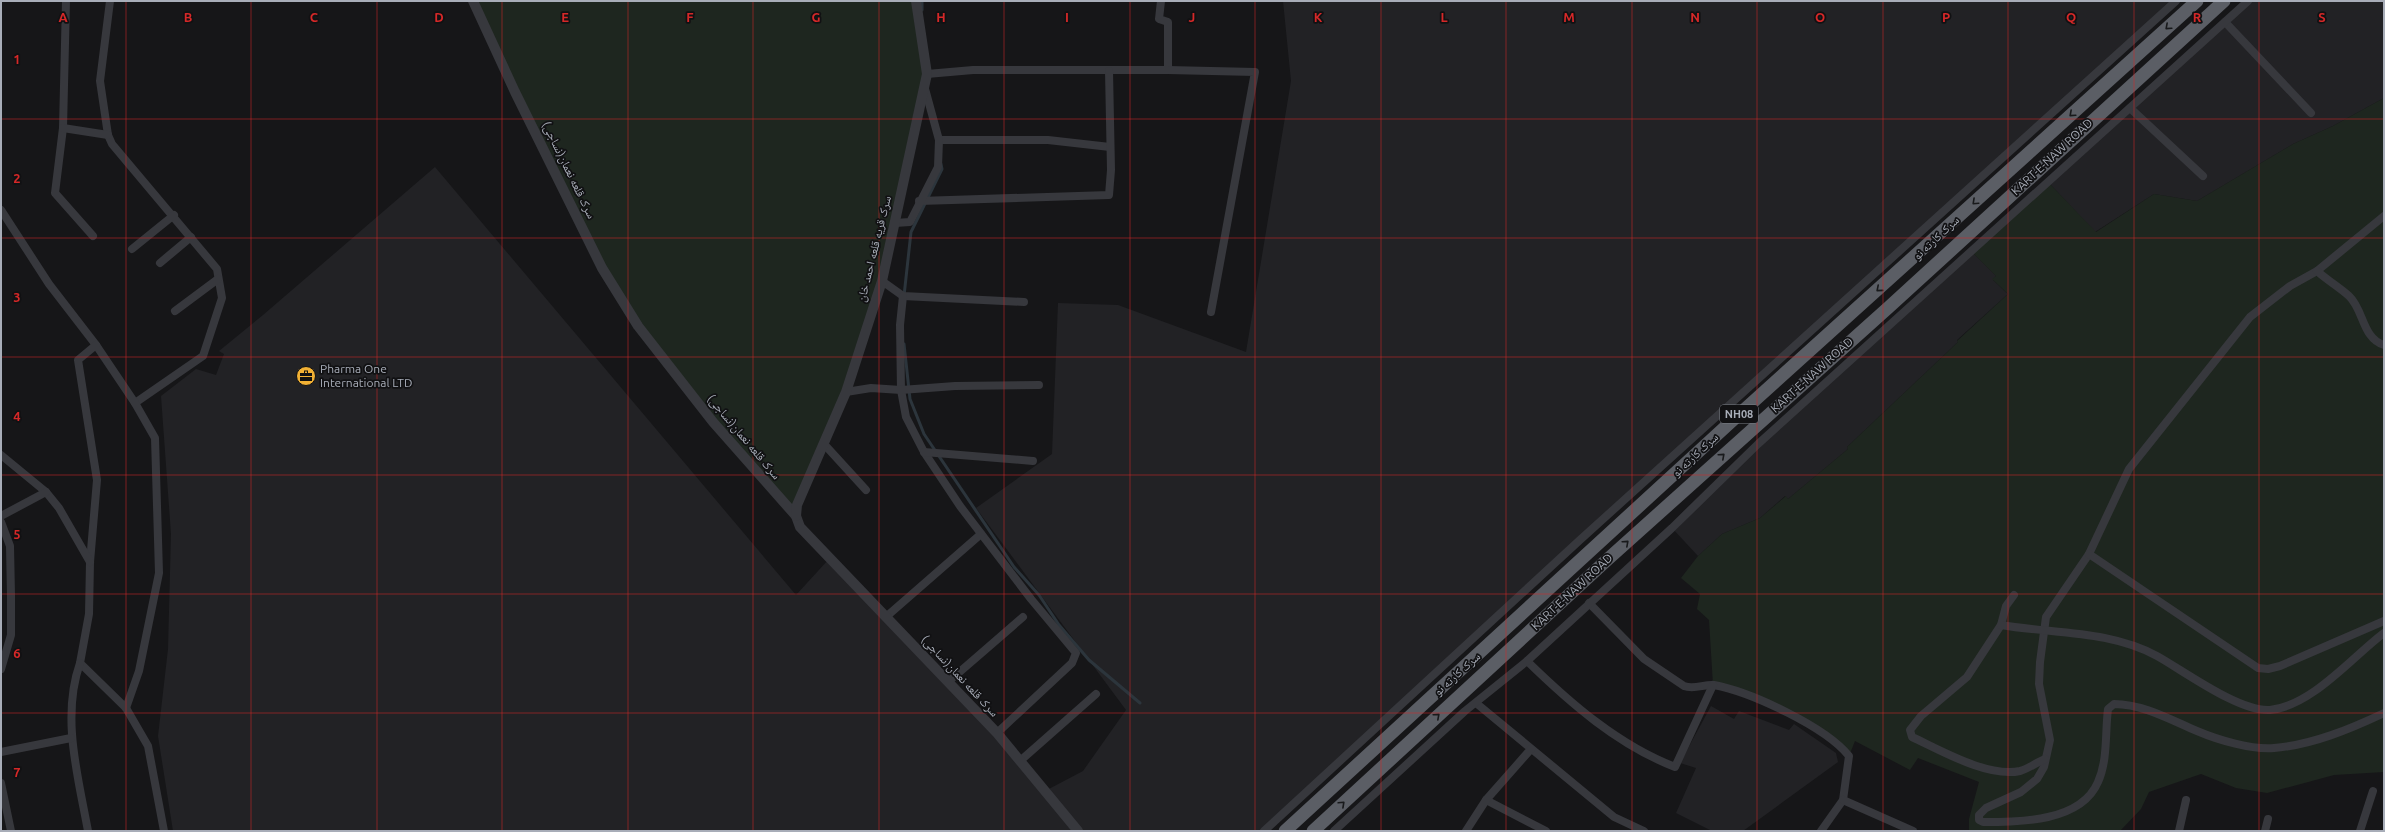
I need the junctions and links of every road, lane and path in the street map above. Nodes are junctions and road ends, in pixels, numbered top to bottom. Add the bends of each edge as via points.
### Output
1 (66, 1) edge
2 (110, 1) edge
3 (473, 1) edge
4 (916, 1) edge
5 (1161, 1) edge
6 (2176, 1) edge
7 (2197, 1) edge
8 (2224, 1) edge
9 (2248, 1) edge
10 (2225, 22) junction
11 (1168, 70) junction
12 (1109, 71) junction
13 (925, 78) junction
14 (2130, 108) junction
15 (2311, 113) dead end
16 (63, 128) junction
17 (108, 135) junction
18 (939, 140) junction
19 (1110, 147) junction
20 (2203, 176) dead end
21 (919, 201) junction
22 (1, 210) edge
23 (174, 215) junction
24 (2384, 216) edge
25 (895, 223) junction
26 (93, 236) dead end
27 (191, 237) junction
28 (132, 249) dead end
29 (1918, 255) junction
30 (160, 263) dead end
31 (1931, 267) junction
32 (2317, 272) junction
33 (218, 279) junction
34 (882, 281) junction
35 (903, 296) junction
36 (1024, 302) dead end
37 (175, 311) dead end
38 (1211, 312) dead end
39 (96, 345) junction
40 (2384, 345) edge
41 (1039, 386) dead end
42 (901, 390) junction
43 (846, 392) junction
44 (135, 403) junction
45 (824, 444) junction
46 (924, 452) junction
47 (1, 455) edge
48 (1033, 461) dead end
49 (866, 490) dead end
50 (46, 492) junction
51 (1, 516) edge
52 (796, 516) junction
53 (1, 522) edge
54 (980, 534) junction
55 (2089, 554) junction
56 (90, 562) junction
57 (2014, 595) dead end
58 (1589, 603) junction
59 (887, 616) junction
60 (1023, 617) dead end
61 (2384, 621) edge
62 (2001, 625) junction
63 (2044, 629) junction
64 (2384, 633) edge
65 (1527, 661) junction
66 (80, 663) junction
67 (1, 668) edge
68 (948, 682) junction
69 (1713, 685) junction
70 (1096, 694) dead end
71 (1476, 703) junction
72 (126, 708) junction
73 (2384, 713) edge
74 (997, 733) junction
75 (71, 738) junction
76 (1531, 748) junction
77 (1, 752) edge
78 (2045, 759) junction
79 (1020, 761) junction
80 (1, 783) edge
81 (2373, 791) dead end
82 (1486, 800) junction
83 (1843, 800) junction
84 (2186, 800) dead end
85 (2268, 820) dead end
86 (11, 831) edge
87 (88, 831) edge
88 (164, 831) edge
89 (1078, 831) edge
90 (1264, 831) edge
91 (1285, 831) edge
92 (1313, 831) edge
93 (1334, 831) edge
94 (1466, 831) edge
95 (1546, 831) edge
96 (1644, 831) edge
97 (1821, 831) edge
98 (1913, 831) edge
99 (2179, 831) edge
100 (2265, 831) edge
101 (2360, 831) edge

1 - 16 street
2 - 17 street via 100,82
3 - 52 street, سرک قلعه نعمان(نساجی) via 515,92 599,260 638,326 713,422
4 - 13 street, سرک قریه قلعه احمد خان
5 - 11 street via 1159,19 1168,22
6 - 90 street via 1581,539
7 -> 29 highway, سرک کارته نو / NH08
8 - 31 highway, KART-E-NAW ROAD / NH08
9 - 10 street
10 - 14 street
10 - 15 street
11 - 12 street
11 - 38 street via 1255,72
12 - 13 street via 973,70
12 - 19 street
13 - 18 street
13 - 25 street, سرک قریه قلعه احمد خان
14 - 20 street
14 - 58 street via 1758,444 1672,528
16 - 17 street
16 - 26 street via 55,193
17 - 23 street via 112,144
18 - 19 street via 1048,140
18 - 21 street via 938,167
19 - 21 street via 1109,195
21 - 25 street via 910,222
22 - 39 street via 49,284
23 - 27 street
23 - 28 street
24 - 32 street
25 - 34 street, سرک قریه قلعه احمد خان
27 - 30 street
27 - 33 street via 217,269
29 - 31 highway
29 -> 91 highway, سرک کارته نو / NH08 via 1734,419
92 -> 31 highway, KART-E-NAW ROAD / NH08 via 1608,559
32 - 40 street via 2350,297 2376,343
32 - 55 street via 2290,286 2250,317 2217,357 2128,469
33 - 37 street
33 - 44 street via 222,298 203,356
34 - 35 street
34 - 43 street, سرک قریه قلعه احمد خان
35 - 36 street
35 - 42 street via 900,325
39 - 44 street
39 - 56 street via 78,360 97,480
41 - 42 street via 955,386
42 - 43 street via 871,388
42 - 46 street via 906,417
43 - 45 street, سرک قریه قلعه احمد خان
44 - 72 street via 156,438 159,573 139,671
45 - 49 street
45 - 52 street, سرک قریه قلعه احمد خان via 797,505
46 - 48 street
46 - 54 street
47 - 50 street
50 - 51 street
50 - 56 street via 59,508
52 - 59 street, سرک قلعه نعمان(نساجی) via 800,527 829,559
53 - 67 street via 10,546 11,595 11,635
54 - 59 street
54 - 74 street via 1076,653 1072,663
55 - 61 street via 2258,668 2280,666
55 - 63 street via 2046,617
56 - 66 street via 89,614
57 - 62 street via 2006,606
58 - 65 street
58 - 69 street via 1644,659 1667,675 1688,688
59 - 68 street, سرک قلعه نعمان(نساجی)
60 - 68 street
62 - 63 street
62 - 78 street via 1967,677 1921,716 1910,730 1912,737 1944,752 1999,771 2020,771
63 - 64 street via 2105,637 2131,644 2217,692 2246,705 2270,710 2305,697 2336,677 2366,646
63 - 78 street via 2039,684 2050,740
65 - 69 street via 1559,692 1593,719 1646,756 1675,767
65 - 71 street
66 - 72 street
66 - 75 street via 73,682
68 - 74 street, سرک قلعه نعمان(نساجی)
69 - 83 street via 1773,705 1840,745 1849,756
70 - 79 street
71 - 76 street
71 - 93 street
72 - 88 street via 148,746
73 - 78 street via 2322,738 2273,749 2214,739 2145,710 2126,704 2114,704 2108,709 2103,765 2098,781 2092,793 2081,804 2046,817 2017,822 1979,820 1979,815 1986,808 2021,792 2037,779 2044,767
74 - 79 street, سرک قلعه نعمان(نساجی)
75 - 77 street
75 - 87 street
76 - 82 street
76 - 96 street via 1614,818
79 - 89 street, سرک قلعه نعمان(نساجی)
80 - 86 street
81 - 101 street
82 - 94 street
82 - 95 street
83 - 97 street
83 - 98 street
84 - 99 street
85 - 100 street

